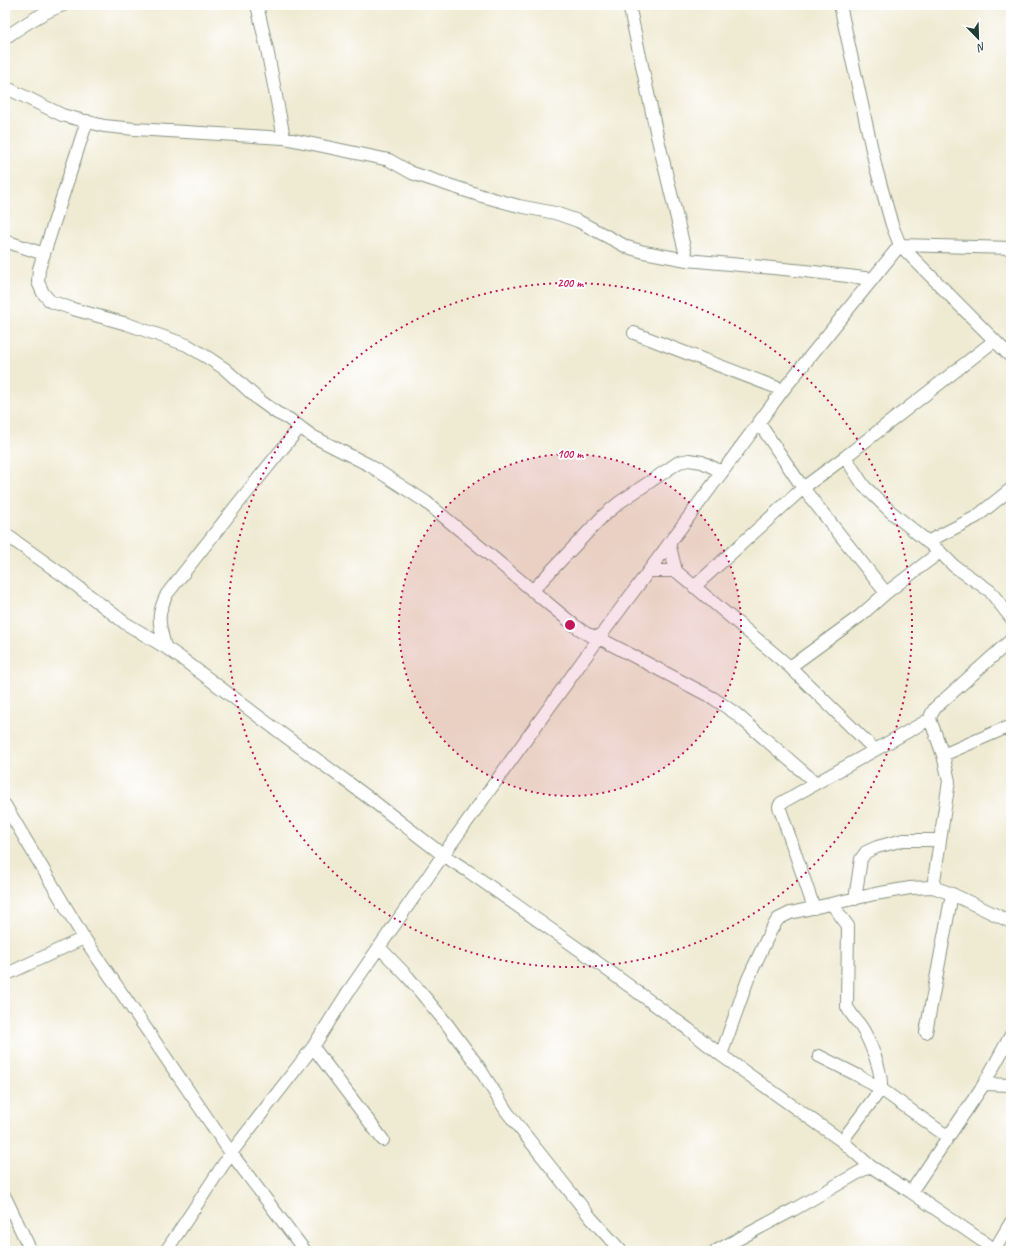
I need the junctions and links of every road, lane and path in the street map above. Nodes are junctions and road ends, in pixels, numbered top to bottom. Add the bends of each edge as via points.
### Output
1 (63, 5) edge
2 (257, 5) edge
3 (629, 5) edge
4 (840, 5) edge
5 (39, 10) edge
6 (5, 38) edge
7 (5, 87) edge
8 (87, 121) junction
9 (284, 138) junction
10 (5, 241) edge
11 (900, 245) junction
12 (1011, 248) edge
13 (44, 254) junction
14 (687, 260) junction
15 (873, 279) junction
16 (634, 333) dead end
17 (994, 341) junction
18 (1011, 357) edge
19 (783, 390) junction
20 (759, 423) junction
21 (300, 427) junction
22 (845, 457) junction
23 (722, 472) junction
24 (802, 488) junction
25 (1011, 489) edge
26 (5, 534) edge
27 (928, 542) junction
28 (669, 543) junction
29 (940, 552) junction
30 (648, 571) junction
31 (676, 571) junction
32 (694, 587) junction
33 (532, 591) junction
34 (886, 593) junction
35 (1011, 618) edge
36 (599, 638) junction
37 (1011, 640) edge
38 (165, 647) junction
39 (790, 667) junction
40 (930, 719) junction
41 (1011, 727) edge
42 (875, 750) junction
43 (943, 755) junction
44 (816, 783) junction
45 (5, 805) edge
46 (940, 840) junction
47 (443, 855) junction
48 (933, 887) junction
49 (952, 894) junction
50 (855, 899) junction
51 (832, 904) junction
52 (814, 908) junction
53 (1011, 922) edge
54 (84, 938) junction
55 (379, 947) junction
56 (5, 975) edge
57 (926, 1032) dead end
58 (1010, 1043) edge
59 (313, 1047) junction
60 (721, 1055) junction
61 (819, 1056) dead end
62 (984, 1084) junction
63 (1011, 1086) edge
64 (881, 1089) junction
65 (948, 1137) junction
66 (383, 1140) dead end
67 (842, 1141) junction
68 (231, 1153) junction
69 (870, 1166) junction
70 (911, 1192) junction
71 (5, 1197) edge
72 (1011, 1222) edge
73 (996, 1250) edge
74 (31, 1251) edge
75 (166, 1251) edge
76 (306, 1251) edge
77 (621, 1251) edge
78 (716, 1251) edge

1 - 5 street
2 - 9 street
3 - 14 street
4 - 11 street via 876,168
5 - 6 street
7 - 8 street via 62,115
8 - 9 street via 104,126 135,129
8 - 13 street
9 - 14 street via 389,160 412,172 482,196 578,221 627,247
10 - 13 street
11 - 12 street
11 - 15 street
11 - 17 street
13 - 21 street via 38,282 50,300 187,345 225,369 259,400
14 - 15 street
15 - 19 street
16 - 19 street
17 - 18 street
17 - 22 street
19 - 20 street
20 - 23 street
20 - 24 street
21 - 33 street via 321,441 369,464 426,502
21 - 38 street via 167,594 159,618
22 - 24 street
22 - 27 street via 864,486
23 - 28 street
23 - 33 street via 702,462 679,462 603,516
24 - 32 street
24 - 34 street
25 - 27 street via 976,517
26 - 38 street via 125,623
27 - 29 street
28 - 30 street
28 - 31 street
29 - 34 street
29 - 35 street via 954,566 990,591
30 - 31 street
30 - 36 street
31 - 32 street
32 - 39 street
33 - 36 street via 586,634
34 - 39 street via 860,616
36 - 44 street via 713,698 735,713
36 - 47 street
37 - 40 street via 935,708
38 - 47 street
39 - 42 street
40 - 42 street
40 - 43 street
41 - 43 street via 1003,728
42 - 44 street
43 - 46 street via 949,781
44 - 52 street via 781,803 779,807
45 - 54 street
46 - 48 street
46 - 50 street via 903,840 866,852 861,859
47 - 55 street
47 - 60 street via 587,955
48 - 49 street
48 - 50 street via 910,888
49 - 53 street
49 - 57 street
50 - 51 street
51 - 52 street
51 - 64 street via 848,926 847,1007 870,1043
52 - 60 street via 790,913 778,919 770,930 748,979
54 - 56 street
54 - 68 street
55 - 59 street
55 - 77 street via 443,1019 478,1066 507,1112 591,1218
58 - 62 street
59 - 66 street
59 - 68 street
60 - 67 street
61 - 64 street
62 - 63 street
62 - 65 street
64 - 65 street
64 - 67 street
65 - 70 street
67 - 69 street
68 - 75 street
68 - 76 street
69 - 70 street
69 - 78 street
70 - 73 street
71 - 74 street
72 - 73 street

